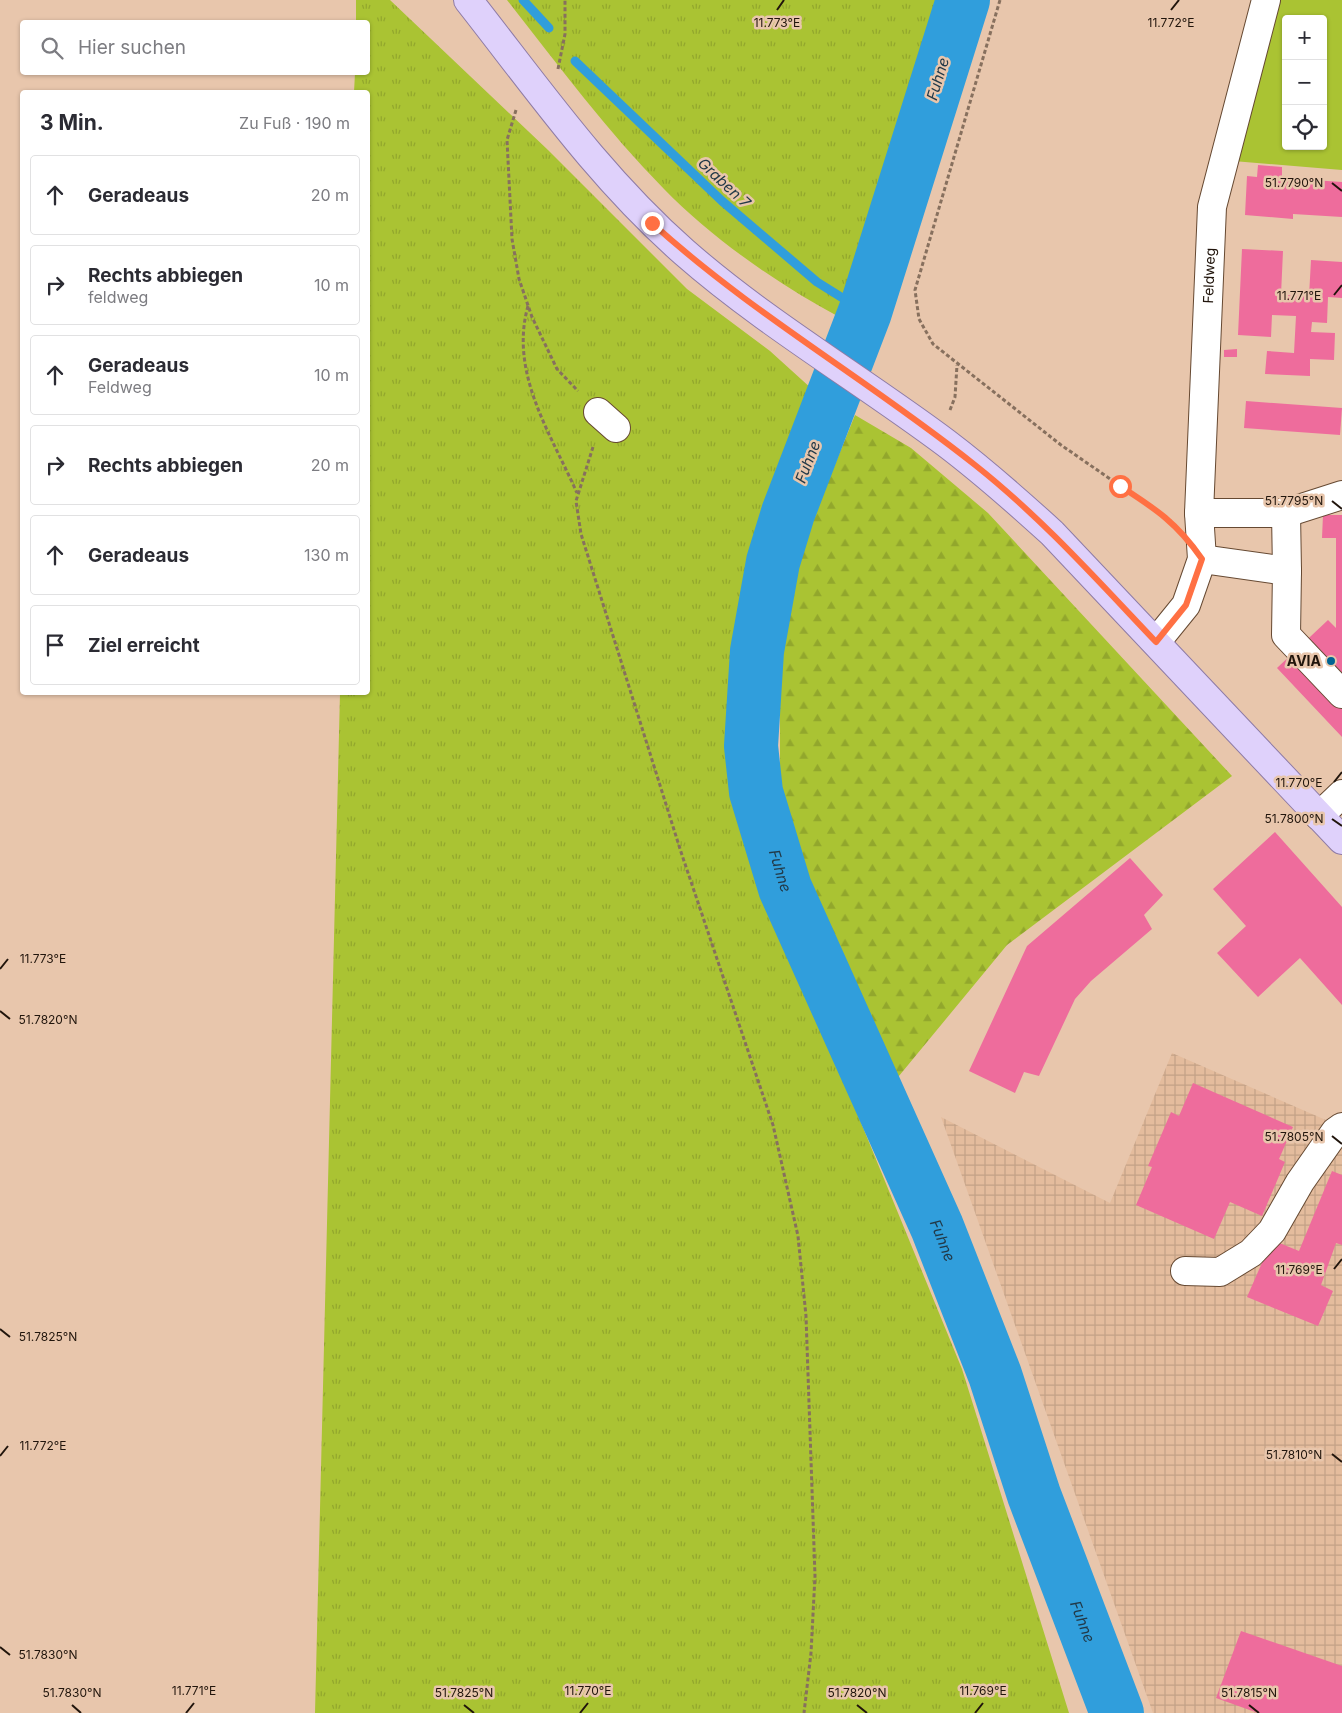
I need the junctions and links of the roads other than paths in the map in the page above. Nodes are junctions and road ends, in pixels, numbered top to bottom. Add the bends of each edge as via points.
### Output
1 (468, 0) edge
2 (1266, 0) edge
3 (1342, 494) edge
4 (1200, 513) junction
5 (1286, 513) junction
6 (1202, 559) junction
7 (1287, 571) junction
8 (1156, 642) junction
9 (1342, 694) edge
10 (1342, 794) edge
11 (1320, 816) junction
12 (1342, 840) edge
13 (1342, 1127) edge
14 (1185, 1271) dead end

1 - 8 main road via 547,84 595,163 652,223 718,280 1002,487
2 - 4 street, Feldweg via 1212,207
3 - 5 street
4 - 5 street
4 - 6 street, Feldweg
5 - 7 street
6 - 7 street
6 - 8 street via 1186,605
7 - 9 street via 1286,635
8 - 11 main road
10 - 11 street
11 - 12 main road
13 - 14 street via 1335,1132 1300,1182 1272,1231 1252,1253 1220,1272

